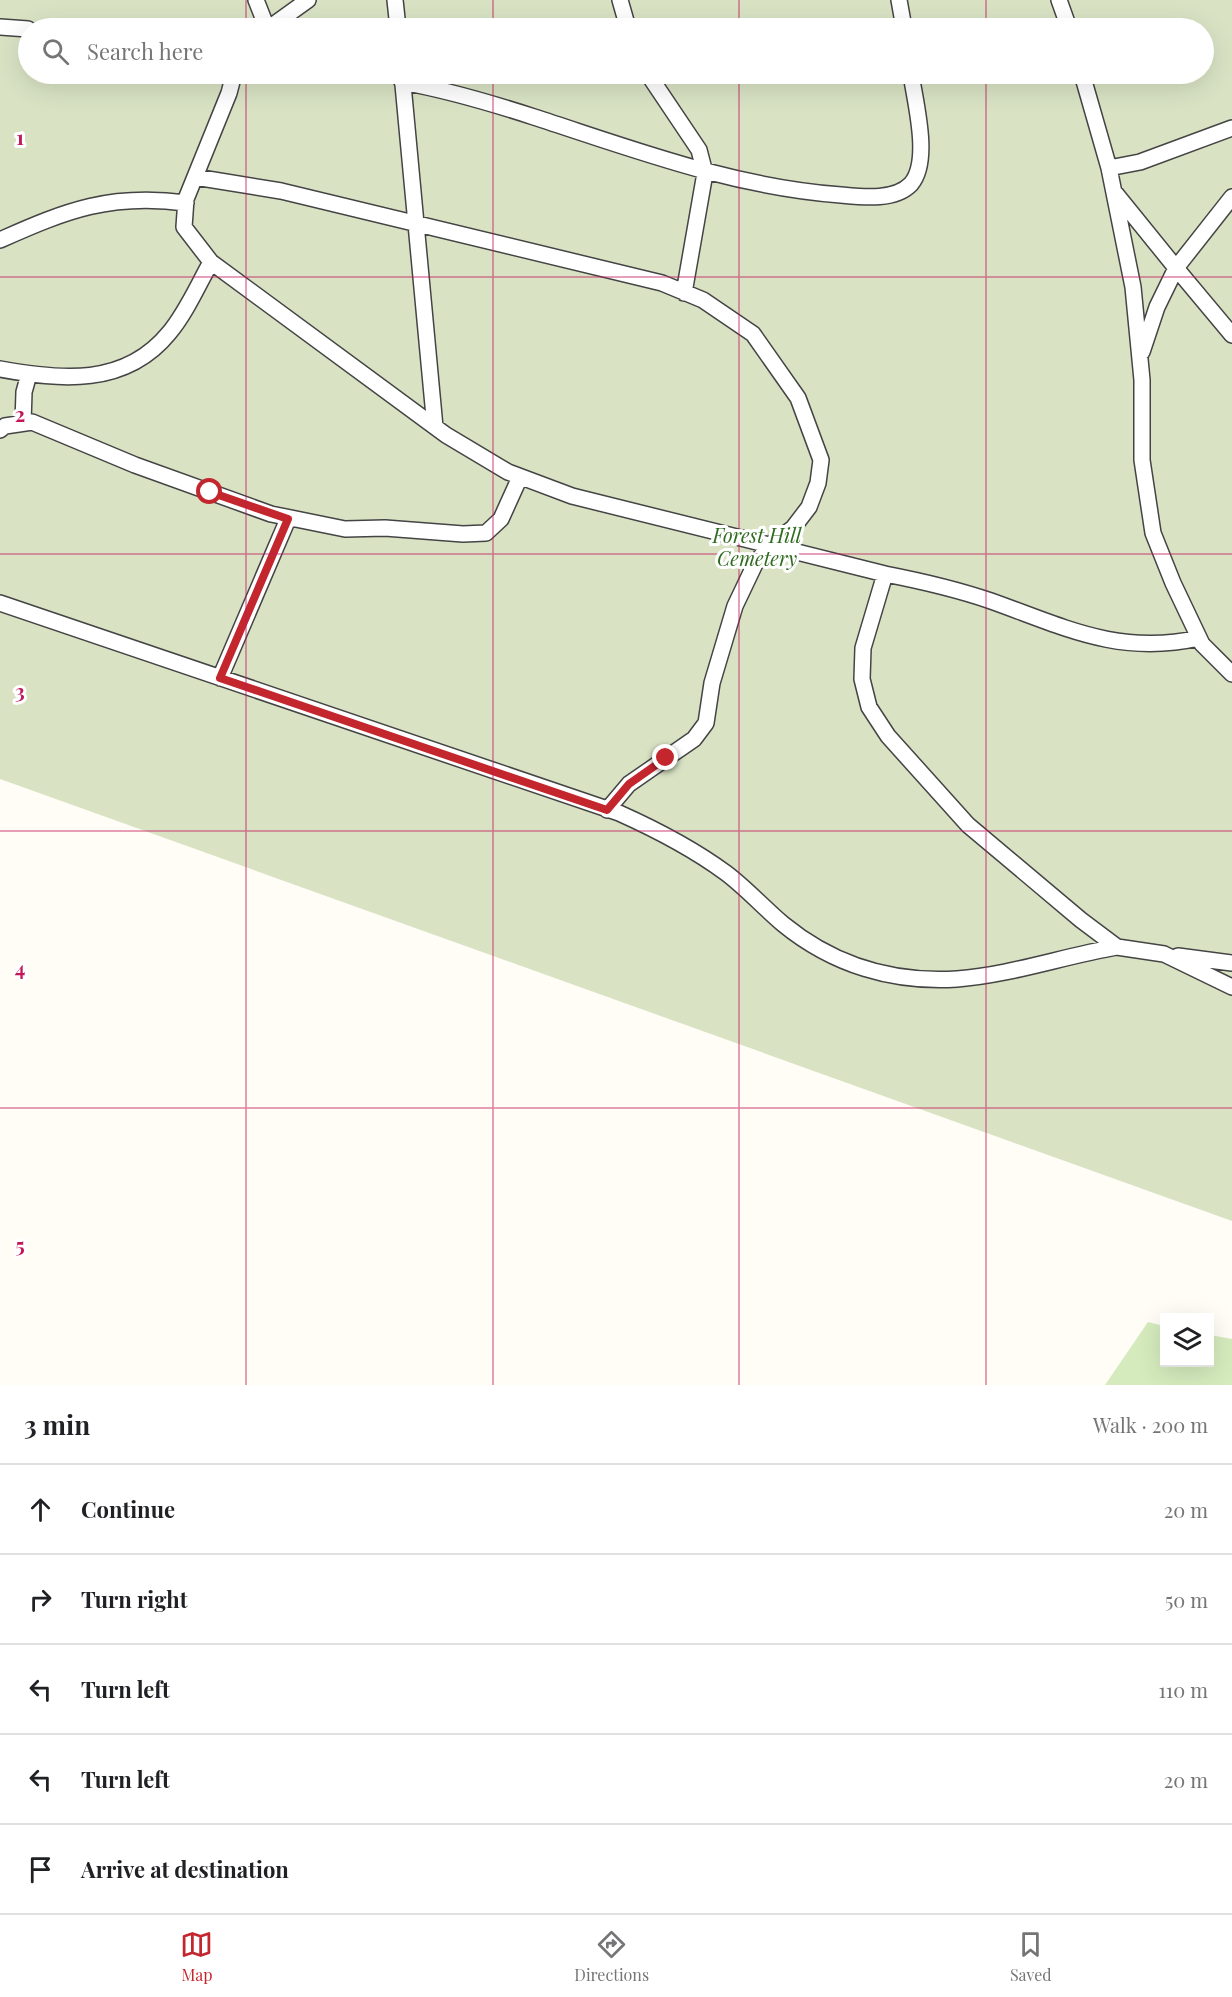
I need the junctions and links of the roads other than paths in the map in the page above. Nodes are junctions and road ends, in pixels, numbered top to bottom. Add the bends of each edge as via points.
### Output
1 (256, 0) edge
2 (308, 0) edge
3 (395, 0) edge
4 (620, 0) edge
5 (899, 0) edge
6 (1059, 0) edge
7 (264, 18) edge
8 (282, 18) edge
9 (397, 18) edge
10 (625, 18) edge
11 (902, 18) edge
12 (1065, 18) edge
13 (0, 27) edge
14 (18, 28) edge
15 (231, 84) edge
16 (403, 84) edge
17 (423, 84) edge
18 (655, 84) edge
19 (913, 84) edge
20 (1085, 84) edge
21 (1232, 128) edge
22 (1109, 168) junction
23 (705, 173) junction
24 (195, 177) junction
25 (1114, 191) junction
26 (1232, 196) edge
27 (186, 203) junction
28 (418, 225) junction
29 (0, 240) edge
30 (211, 262) junction
31 (1176, 268) junction
32 (684, 293) junction
33 (1232, 335) edge
34 (1140, 357) junction
35 (0, 369) edge
36 (29, 374) junction
37 (23, 423) junction
38 (2, 427) edge
39 (435, 427) junction
40 (520, 477) junction
41 (288, 519) junction
42 (769, 546) junction
43 (885, 574) junction
44 (0, 603) edge
45 (1198, 638) junction
46 (1232, 674) edge
47 (220, 678) junction
48 (607, 810) junction
49 (1117, 947) junction
50 (1164, 954) junction
51 (1232, 963) edge
52 (1232, 987) edge

1 - 7 lane
2 - 8 lane
3 - 9 lane
4 - 10 lane
5 - 11 lane
6 - 12 lane
13 - 14 lane
15 - 24 lane
16 - 28 lane
17 - 23 lane
18 - 23 lane via 699,150
19 - 23 lane via 920,130 920,169 910,184 896,193 866,197 807,193
20 - 22 lane
21 - 22 lane via 1140,162
22 - 25 lane
23 - 32 lane
24 - 27 lane
24 - 28 lane via 281,191
25 - 31 lane
25 - 34 lane via 1133,287
26 - 31 lane
27 - 29 lane via 134,199 91,204
27 - 30 lane via 184,227
28 - 32 lane via 662,283
28 - 39 lane
30 - 36 lane via 169,333 145,354 90,378
30 - 39 lane
31 - 33 lane
31 - 34 lane
32 - 42 lane via 703,300 753,334 798,398 813,431 821,459 818,483 808,507 792,528
34 - 45 lane via 1143,460 1153,534
35 - 36 lane
36 - 37 lane
37 - 38 lane
37 - 41 lane via 32,422 135,465
39 - 40 lane
40 - 41 lane via 501,519 486,533 345,529
40 - 42 lane via 572,496
41 - 47 lane
42 - 43 lane
42 - 48 lane via 755,564 735,606 712,683 706,723 694,739 629,784
43 - 45 lane via 936,584 1101,638 1136,645
43 - 49 lane via 863,648 861,679 869,707 888,736 968,825 1024,875
44 - 47 lane
45 - 46 lane
47 - 48 lane
48 - 49 lane via 675,839 728,874 785,926 837,958 869,972 957,979
49 - 50 lane
50 - 51 lane
50 - 52 lane

